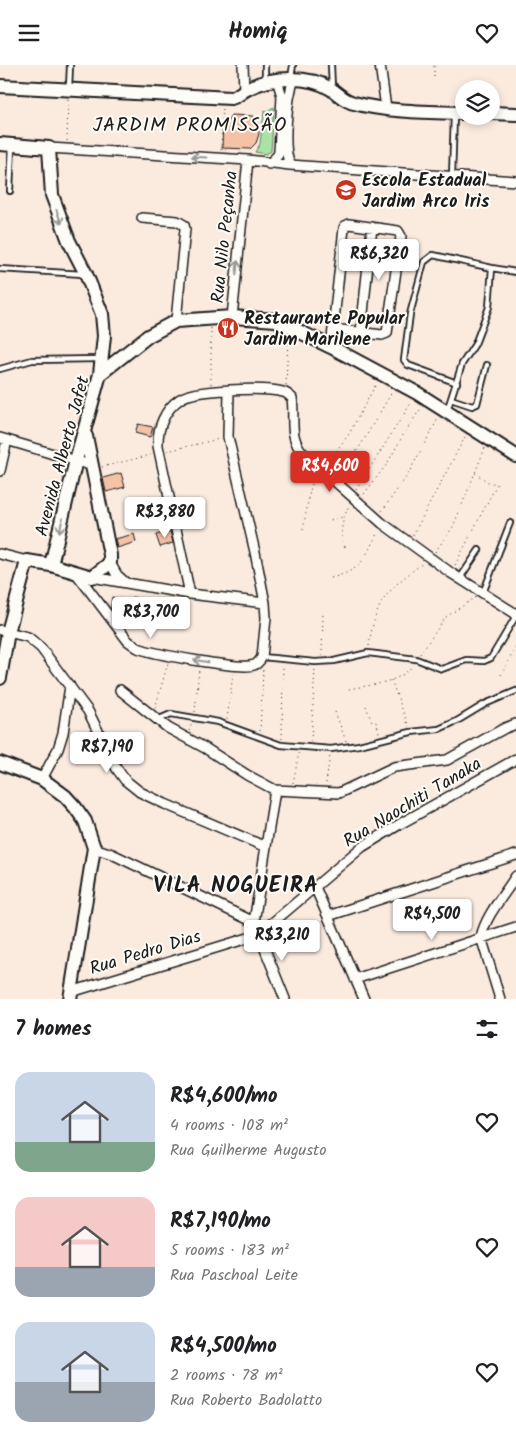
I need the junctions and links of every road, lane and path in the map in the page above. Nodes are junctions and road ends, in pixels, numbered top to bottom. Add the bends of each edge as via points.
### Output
1 (70, 65) edge
2 (243, 65) edge
3 (265, 65) edge
4 (293, 65) edge
5 (331, 65) edge
6 (380, 65) edge
7 (434, 65) edge
8 (434, 77) dead end
9 (293, 79) junction
10 (271, 81) junction
11 (0, 86) edge
12 (69, 89) junction
13 (332, 89) junction
14 (244, 90) junction
15 (224, 98) junction
16 (386, 108) junction
17 (455, 113) edge
18 (500, 113) edge
19 (516, 114) edge
20 (458, 125) edge
21 (6, 145) edge
22 (49, 148) junction
23 (67, 149) junction
24 (220, 158) junction
25 (248, 160) junction
26 (269, 164) junction
27 (290, 165) junction
28 (452, 176) junction
29 (516, 181) edge
30 (10, 191) dead end
31 (142, 217) dead end
32 (372, 227) junction
33 (492, 268) junction
34 (0, 269) edge
35 (516, 272) edge
36 (86, 274) junction
37 (211, 317) junction
38 (232, 317) junction
39 (176, 321) junction
40 (289, 325) junction
41 (332, 329) junction
42 (361, 332) junction
43 (331, 347) junction
44 (102, 359) junction
45 (487, 365) dead end
46 (0, 369) edge
47 (100, 374) junction
48 (381, 374) junction
49 (397, 383) junction
50 (457, 383) junction
51 (211, 391) junction
52 (229, 391) junction
53 (285, 392) junction
54 (421, 396) junction
55 (447, 407) junction
56 (471, 426) junction
57 (85, 432) junction
58 (489, 438) junction
59 (4, 439) edge
60 (516, 456) edge
61 (76, 460) junction
62 (90, 465) junction
63 (319, 467) junction
64 (0, 471) edge
65 (474, 472) junction
66 (333, 479) junction
67 (355, 499) junction
68 (344, 517) junction
69 (326, 521) dead end
70 (379, 521) junction
71 (510, 523) dead end
72 (303, 529) dead end
73 (409, 543) junction
74 (345, 547) dead end
75 (479, 550) dead end
76 (0, 554) edge
77 (430, 558) junction
78 (27, 561) junction
79 (110, 563) junction
80 (51, 565) junction
81 (76, 573) junction
82 (451, 573) junction
83 (92, 577) junction
84 (331, 578) dead end
85 (460, 578) junction
86 (126, 583) junction
87 (190, 593) junction
88 (483, 593) junction
89 (265, 603) junction
90 (323, 612) dead end
91 (516, 615) edge
92 (4, 631) edge
93 (516, 647) edge
94 (368, 653) junction
95 (170, 656) junction
96 (263, 657) junction
97 (283, 659) junction
98 (416, 659) junction
99 (200, 661) junction
100 (315, 662) junction
101 (322, 662) junction
102 (234, 665) junction
103 (501, 675) dead end
104 (0, 678) edge
105 (391, 680) junction
106 (70, 686) junction
107 (349, 689) dead end
108 (120, 690) dead end
109 (516, 691) edge
110 (366, 706) dead end
111 (335, 712) dead end
112 (155, 718) junction
113 (194, 719) junction
114 (226, 724) junction
115 (516, 724) edge
116 (411, 733) junction
117 (259, 737) junction
118 (186, 738) junction
119 (380, 739) junction
120 (282, 745) junction
121 (300, 747) junction
122 (348, 747) junction
123 (310, 748) junction
124 (331, 749) junction
125 (516, 759) edge
126 (0, 763) edge
127 (42, 779) junction
128 (275, 790) junction
129 (292, 791) junction
130 (325, 793) junction
131 (266, 847) junction
132 (94, 848) junction
133 (516, 855) edge
134 (516, 876) edge
135 (315, 887) junction
136 (328, 916) junction
137 (254, 922) junction
138 (516, 927) edge
139 (258, 935) junction
140 (481, 937) junction
141 (356, 979) junction
142 (70, 995) edge
143 (282, 998) edge
144 (364, 999) edge
145 (500, 999) edge

1 - 12 lane
2 - 14 street
3 - 10 lane
4 - 9 lane
5 - 13 lane
6 - 16 street
7 - 8 path
9 - 10 street
9 - 13 street
9 - 27 street via 289,93 286,152
10 - 14 street
10 - 26 street via 282,96 279,151
11 - 12 street
12 - 15 street
12 - 23 path
13 - 16 street via 344,100
14 - 15 street via 236,97
15 - 24 path
16 - 17 street
18 - 19 street
20 - 28 lane
21 - 22 street
21 - 30 lane
22 - 23 street
22 -> 36 street via 52,195 69,241
24 -> 23 street
24 - 25 street
25 - 26 street
38 -> 25 street, Rua Nilo Peçanha
26 - 27 street
27 - 28 street
28 - 29 street
31 - 39 street via 181,222 185,229
32 - 41 street via 350,224 344,228
32 - 42 street
32 - 42 street via 398,231 401,236 387,333
33 - 35 lane
33 - 50 lane via 489,307 462,364
33 - 50 lane via 433,255 424,262 410,314 404,360 408,365
34 - 36 lane
36 - 44 street via 102,314
37 - 38 street, Avenida Alberto Jafet
37 - 39 street, Avenida Alberto Jafet
37 - 51 path
38 - 40 street, Avenida Alberto Jafet via 266,318
39 - 47 street, Avenida Alberto Jafet via 148,336
40 - 43 street, Avenida Alberto Jafet
40 - 53 path
41 - 42 street
41 - 43 street
43 - 48 street, Avenida Alberto Jafet
44 - 46 lane via 32,360
44 - 47 street
45 - 55 lane via 475,406
47 - 57 street, Avenida Alberto Jafet
48 - 49 street, Avenida Alberto Jafet
48 - 63 path via 349,434
49 - 54 street, Avenida Alberto Jafet
49 - 66 path via 359,448
50 - 55 lane
51 - 52 street
51 - 87 street via 179,399 163,420 158,440
52 - 53 street
52 - 89 street via 228,437
53 - 63 street via 292,401 294,439
54 - 55 street, Avenida Alberto Jafet
54 - 67 path
54 - 67 path via 387,464
55 - 56 street, Avenida Alberto Jafet
55 - 70 path
56 - 58 street, Avenida Alberto Jafet
56 - 73 path
57 - 61 street, Avenida Alberto Jafet
57 - 62 street
58 - 60 street, Avenida Alberto Jafet
58 - 65 path
59 - 61 street
59 - 64 street
61 - 62 street
61 -> 80 street, Avenida Alberto Jafet
62 - 79 street
63 - 66 street
63 - 72 path
65 - 77 path via 453,527
65 - 82 path via 497,484
66 - 67 street
67 - 68 path
67 - 70 street
68 - 69 path
68 - 74 path via 341,531
70 - 73 street
70 - 84 path via 361,563 355,569
71 - 88 lane
73 - 77 street
75 - 85 lane
76 - 78 street
77 - 82 street
77 - 94 path via 392,587 381,603 372,626
78 - 80 street
78 - 92 street
79 - 83 street
79 - 86 street
80 - 81 street
81 - 83 street
81 - 95 street via 128,641 137,647
82 - 85 street
83 - 86 street
85 - 88 street
86 - 87 street
87 - 89 street
88 - 91 street
88 - 98 path via 446,617
89 - 96 street
90 - 101 path
91 - 98 lane via 487,660 466,660 442,669
92 - 104 street
92 - 106 street via 33,640
93 - 103 path
94 - 98 lane
94 - 101 lane
95 - 99 street
95 - 112 path
96 - 97 lane
96 - 102 street via 257,664
96 - 117 path
97 - 100 lane
97 - 120 path
98 - 105 path via 408,671
102 -> 99 street
99 - 113 path
100 - 101 lane
100 - 123 path
102 - 114 path
105 - 107 path
105 - 116 path
106 - 127 street via 63,733
106 - 131 street via 88,711 125,780 165,805
108 - 112 street
109 - 116 lane via 447,726
110 - 119 path via 371,720 377,723
111 - 122 path
112 - 113 lane via 171,714
112 - 118 street
113 - 114 lane
113 - 118 path
114 - 117 lane
115 - 130 street via 448,760 394,767 345,791
116 - 119 lane
117 - 120 lane
118 - 128 street
119 - 122 lane
120 - 121 lane
121 - 123 lane
121 - 129 path
122 - 124 lane
123 - 124 lane
124 - 130 path
125 - 135 street, Rua Naochiti Tanaka via 362,847
126 - 127 street
127 - 132 street via 76,807 85,821
128 - 129 street
128 - 131 street
129 - 130 street
131 - 137 street
132 - 137 street
132 - 142 street
133 - 136 street
134 - 140 street via 483,927
135 - 136 street
135 - 139 street, Rua Naochiti Tanaka
136 - 141 street
137 - 139 street
138 - 140 street
139 - 142 street, Rua Pedro Dias
139 - 143 street
140 - 141 street
140 - 145 street
141 - 144 street

